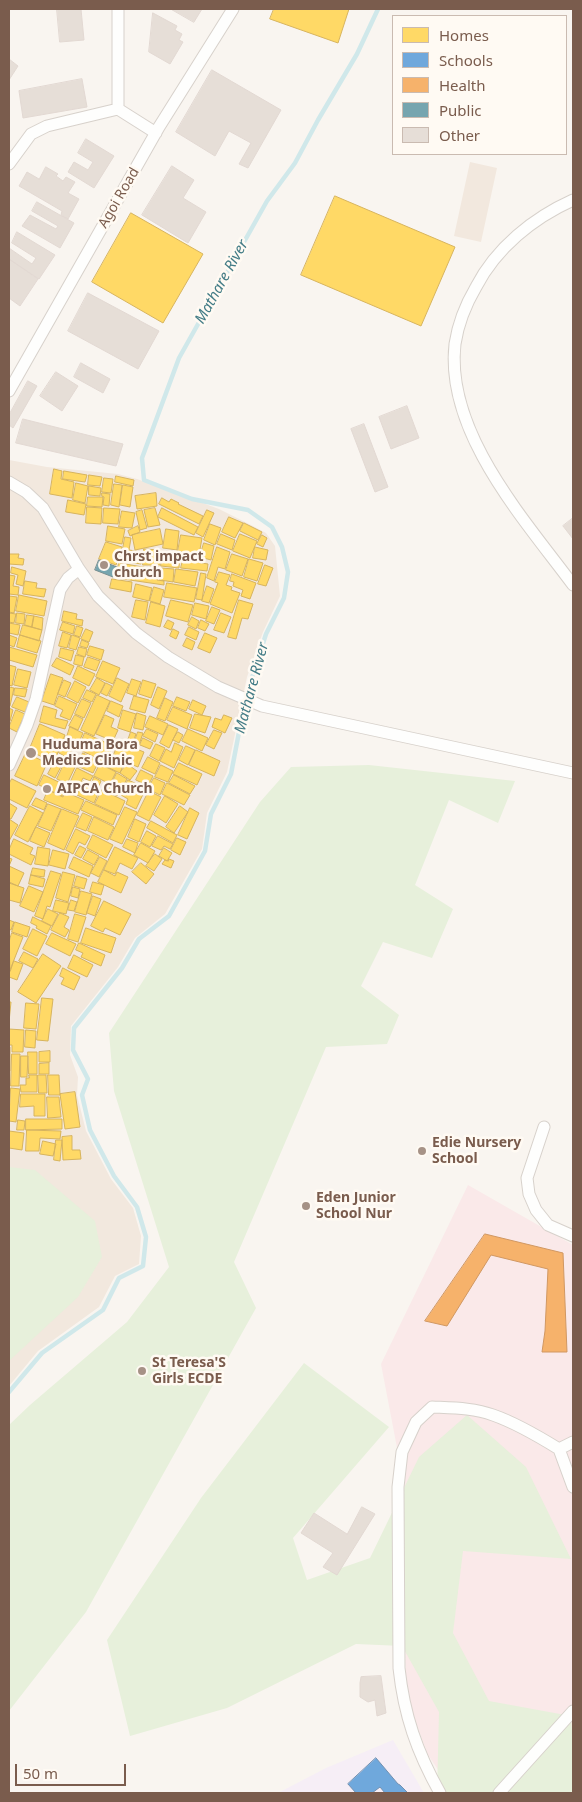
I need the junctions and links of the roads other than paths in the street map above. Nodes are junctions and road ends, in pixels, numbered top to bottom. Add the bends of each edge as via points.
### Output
1 (118, 9) edge
2 (233, 9) edge
3 (118, 109) junction
4 (156, 133) junction
5 (9, 164) edge
6 (573, 200) edge
7 (9, 391) edge
8 (9, 482) edge
9 (79, 568) junction
10 (573, 585) edge
11 (9, 765) edge
12 (573, 773) edge
13 (544, 1127) dead end
14 (573, 1236) edge
15 (573, 1442) edge
16 (559, 1449) junction
17 (573, 1487) edge
18 (573, 1711) edge
19 (440, 1793) edge
20 (499, 1793) edge

1 - 3 street
2 - 4 street, Agoi Road
3 - 4 street
3 - 5 street via 47,126 31,134
4 - 7 street, Agoi Road
6 - 10 street via 539,220 497,254 469,300 456,343 454,364 459,395 478,448 510,500
8 - 9 street via 43,508
9 - 11 street via 60,590 36,699
9 - 12 street via 98,596 136,633 218,687 262,706
13 - 14 street via 528,1178 529,1194 548,1225
15 - 16 street
16 - 17 street
16 - 19 street via 493,1415 462,1408 432,1407 416,1422 402,1452 398,1487 402,1696 414,1738
18 - 20 street

